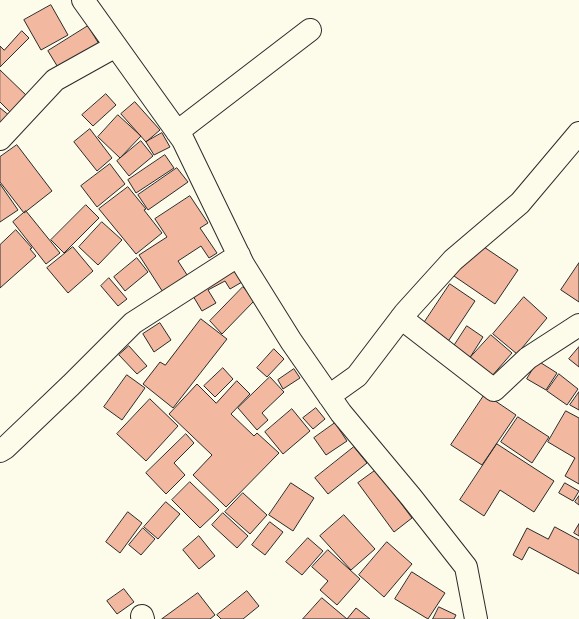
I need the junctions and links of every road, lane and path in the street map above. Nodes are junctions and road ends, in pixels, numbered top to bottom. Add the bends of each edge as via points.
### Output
1 (83, 0) edge
2 (310, 30) dead end
3 (116, 46) junction
4 (177, 132) junction
5 (579, 133) edge
6 (0, 139) edge
7 (239, 255) junction
8 (401, 318) junction
9 (579, 324) edge
10 (329, 396) junction
11 (0, 451) edge
12 (476, 619) edge

1 - 3 street
2 - 4 street
3 - 4 street
3 - 6 street via 55,80
4 - 7 street
5 - 8 street via 520,203 453,260
7 - 10 street
7 - 11 street via 133,323
8 - 9 street via 494,390 528,358
8 - 10 street via 356,376
10 - 12 street via 466,567

